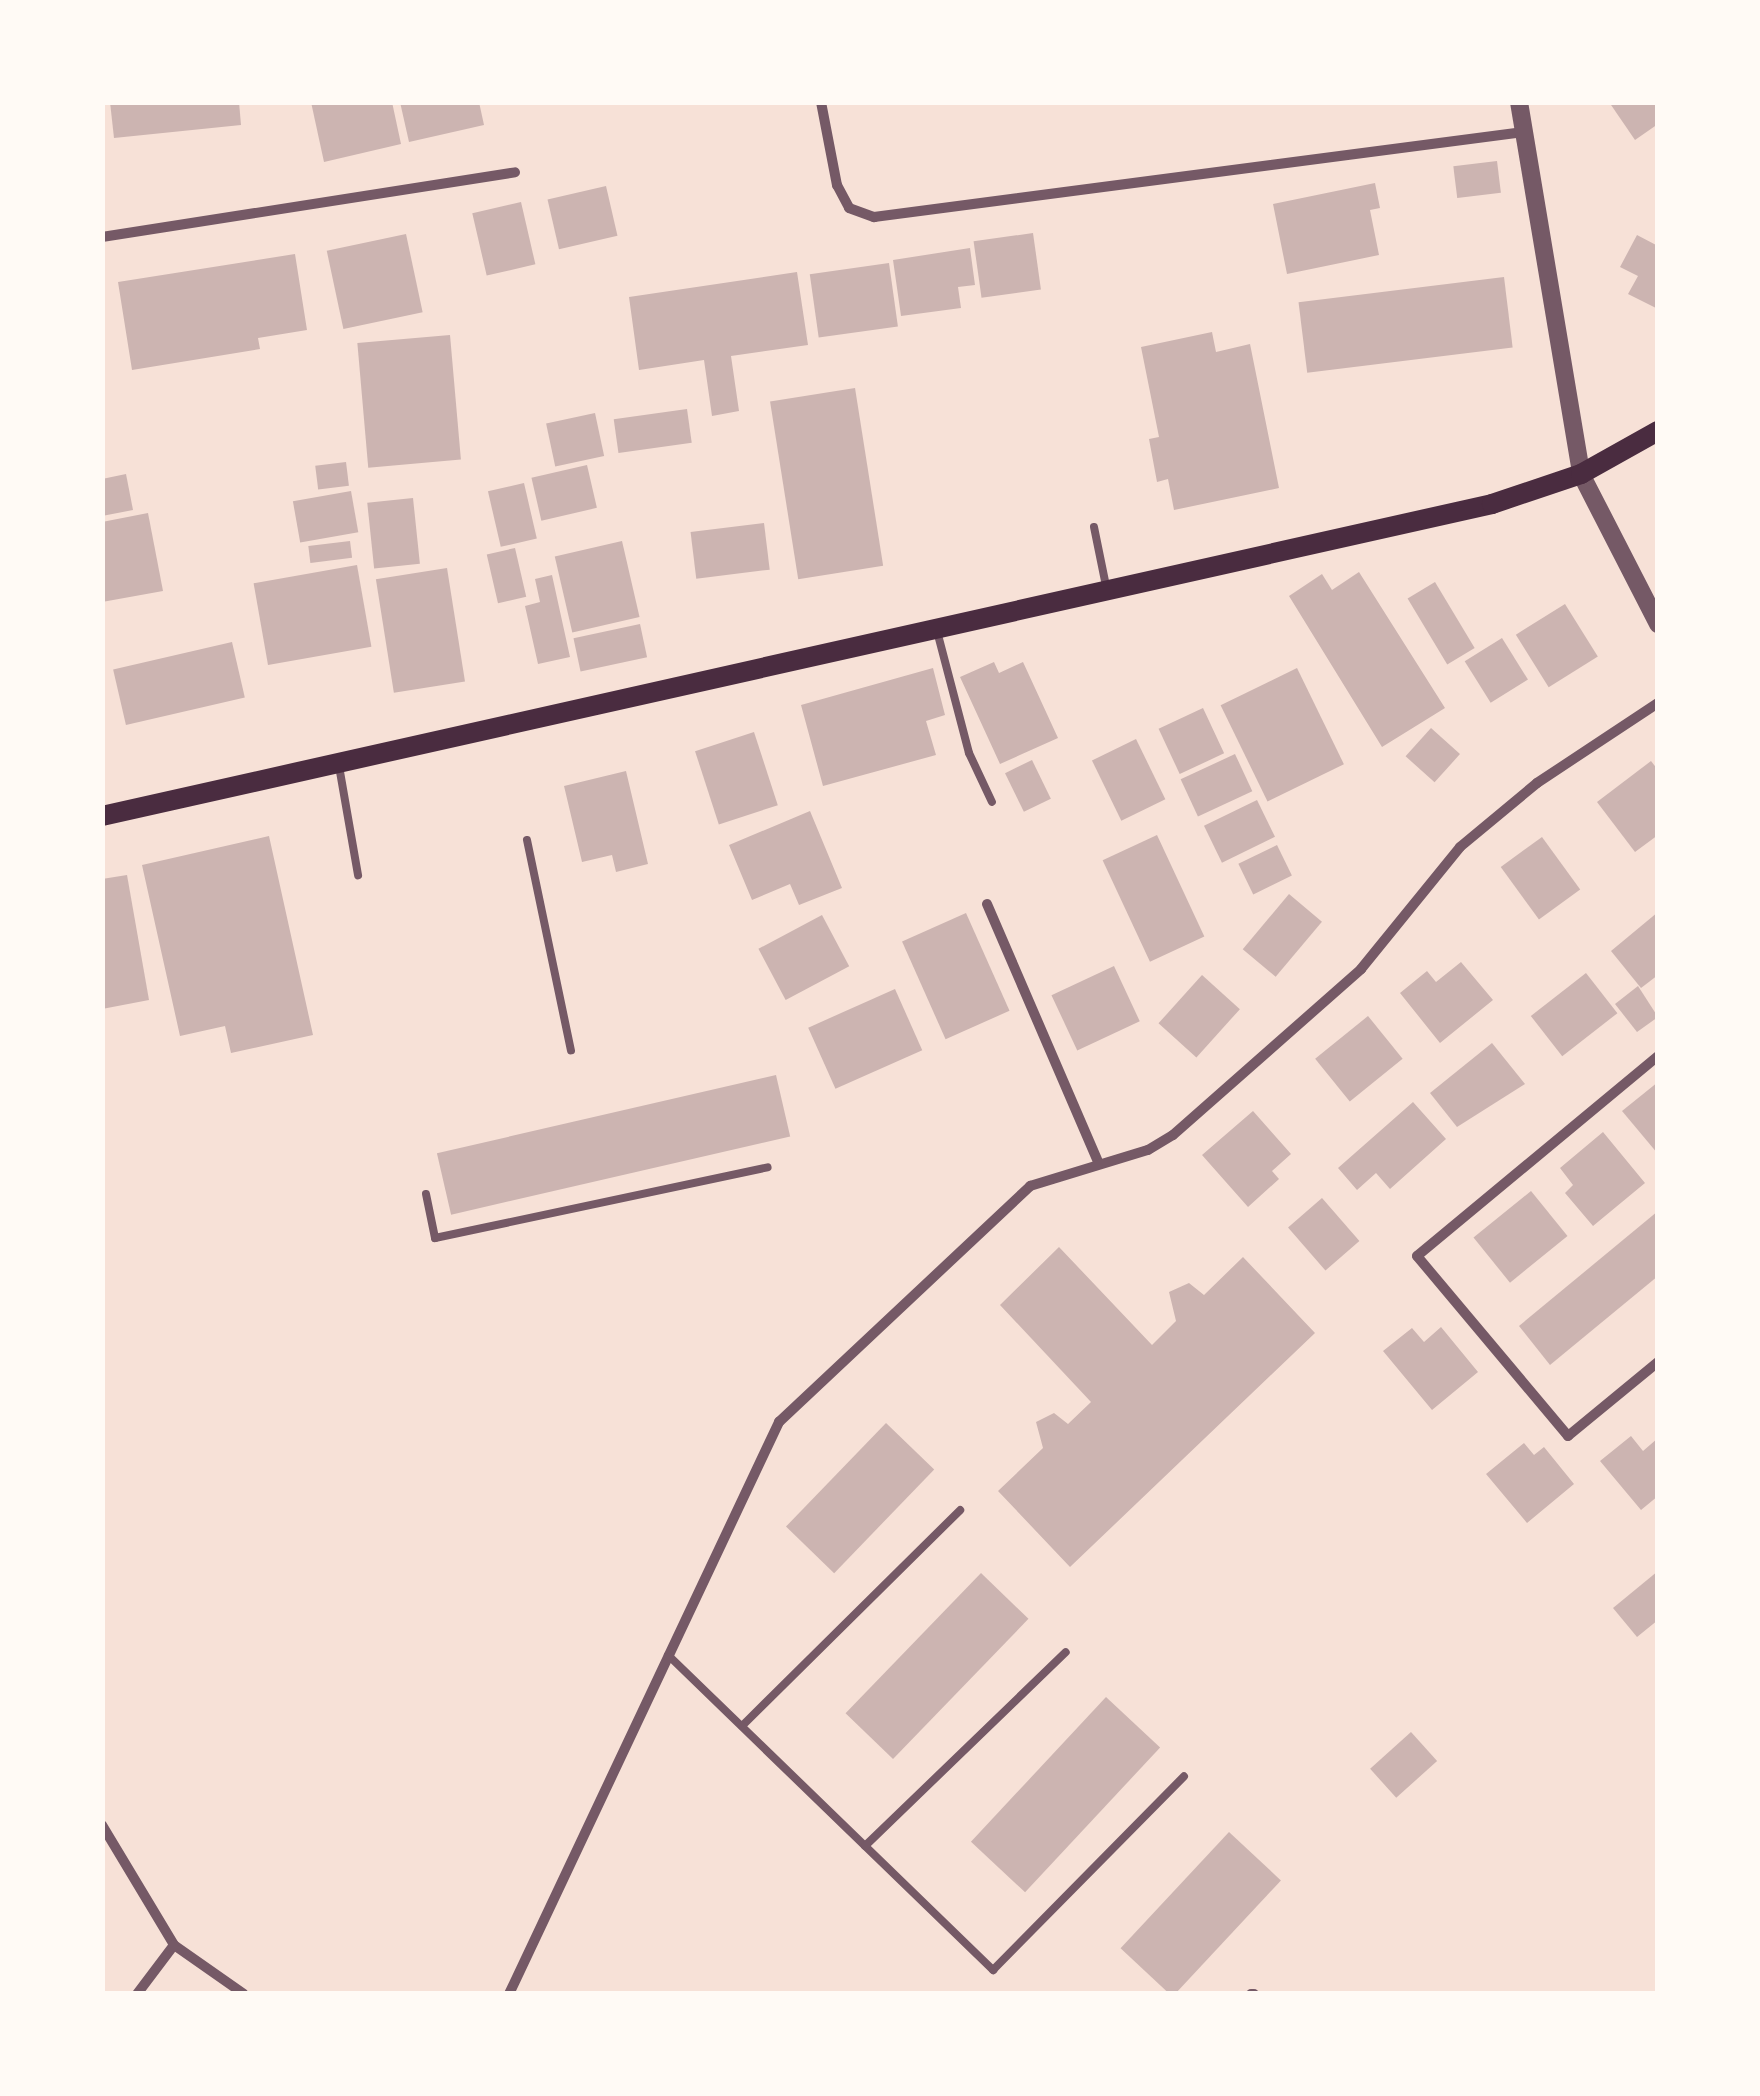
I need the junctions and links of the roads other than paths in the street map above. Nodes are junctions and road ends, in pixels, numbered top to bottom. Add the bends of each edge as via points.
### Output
1 (821, 102) edge
2 (1519, 102) edge
3 (1523, 132) junction
4 (515, 172) dead end
5 (102, 237) edge
6 (1658, 431) edge
7 (1581, 474) junction
8 (1094, 527) dead end
9 (1107, 588) junction
10 (1658, 624) edge
11 (937, 627) junction
12 (1658, 703) edge
13 (339, 764) junction
14 (992, 802) dead end
15 (102, 816) edge
16 (527, 840) dead end
17 (358, 875) dead end
18 (987, 904) dead end
19 (570, 1050) dead end
20 (1658, 1056) edge
21 (1098, 1162) junction
22 (768, 1167) dead end
23 (426, 1194) dead end
24 (1658, 1362) edge
25 (960, 1510) dead end
26 (1066, 1652) dead end
27 (668, 1654) junction
28 (742, 1726) junction
29 (1184, 1776) dead end
30 (102, 1825) edge
31 (866, 1846) junction
32 (174, 1945) junction
33 (138, 1994) edge
34 (244, 1994) edge
35 (509, 1994) edge

1 - 3 street via 838,185 849,208 874,217
2 - 3 street
3 - 7 street
4 - 5 street
6 - 7 main road
7 - 9 main road via 1492,504
7 - 10 street
8 - 9 lane
9 - 11 main road
11 - 13 main road
11 - 14 lane via 969,753
12 - 21 street via 1537,783 1460,847 1360,970 1172,1134 1148,1150
13 - 15 main road
13 - 17 lane
16 - 19 lane
18 - 21 street
20 - 24 street via 1417,1256 1568,1436
21 - 27 street via 1030,1186 779,1422
22 - 23 lane via 435,1238
25 - 28 lane
26 - 31 lane
27 - 28 lane
27 - 35 street
28 - 31 lane
29 - 31 lane via 994,1970
30 - 32 street
32 - 33 street
32 - 34 street

